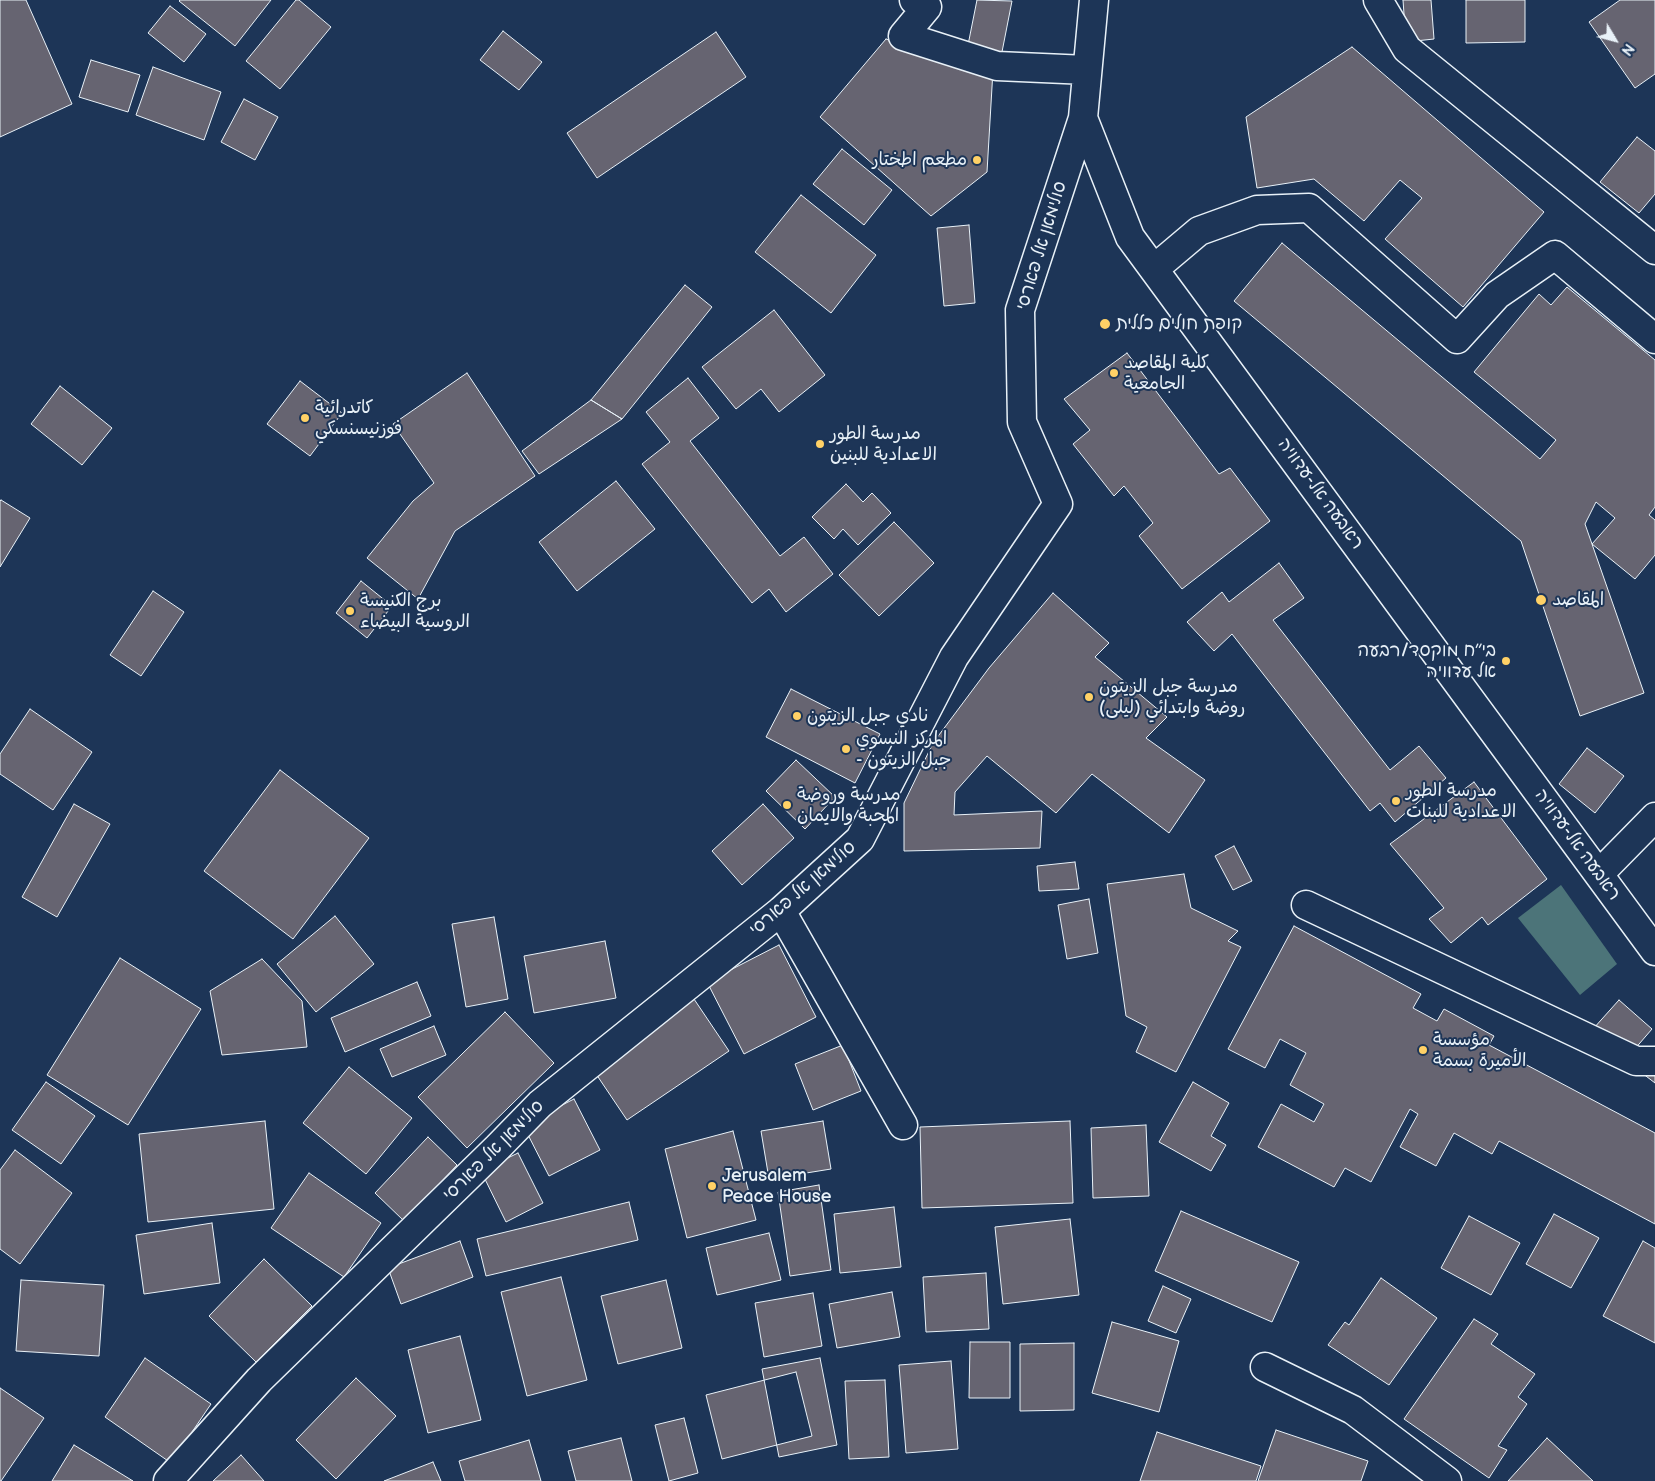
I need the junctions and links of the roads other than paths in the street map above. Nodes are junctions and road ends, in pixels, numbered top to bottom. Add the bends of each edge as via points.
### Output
1 (914, 0) edge
2 (1094, 0) edge
3 (1378, 0) edge
4 (1087, 70) junction
5 (1083, 118) junction
6 (1655, 250) edge
7 (1154, 269) junction
8 (1655, 338) edge
9 (1655, 817) edge
10 (1599, 874) junction
11 (1306, 905) dead end
12 (781, 911) junction
13 (1655, 951) edge
14 (1655, 1061) edge
15 (903, 1125) dead end
16 (1265, 1368) dead end
17 (168, 1481) edge
18 (1447, 1481) edge

1 - 4 street via 927,7 898,34 997,66
2 - 4 street, ראבעה אל-עדוויה
3 - 6 street via 1407,49
4 - 5 street, ראבעה אל-עדוויה
5 - 7 street, ראבעה אל-עדוויה via 1130,237
5 - 12 street, סולימאן אל פארסי via 1020,310 1022,422 1058,504 954,656 860,839
7 - 8 street via 1199,231 1257,210 1310,208 1457,339 1497,295 1555,255
7 - 10 street, ראבעה אל-עדוויה
9 - 10 street
10 - 13 street, ראבעה אל-עדוויה
11 - 14 street via 1636,1061
12 - 15 street
12 - 17 street, סולימאן אל פארסי via 540,1104 258,1380
16 - 18 street via 1353,1410

